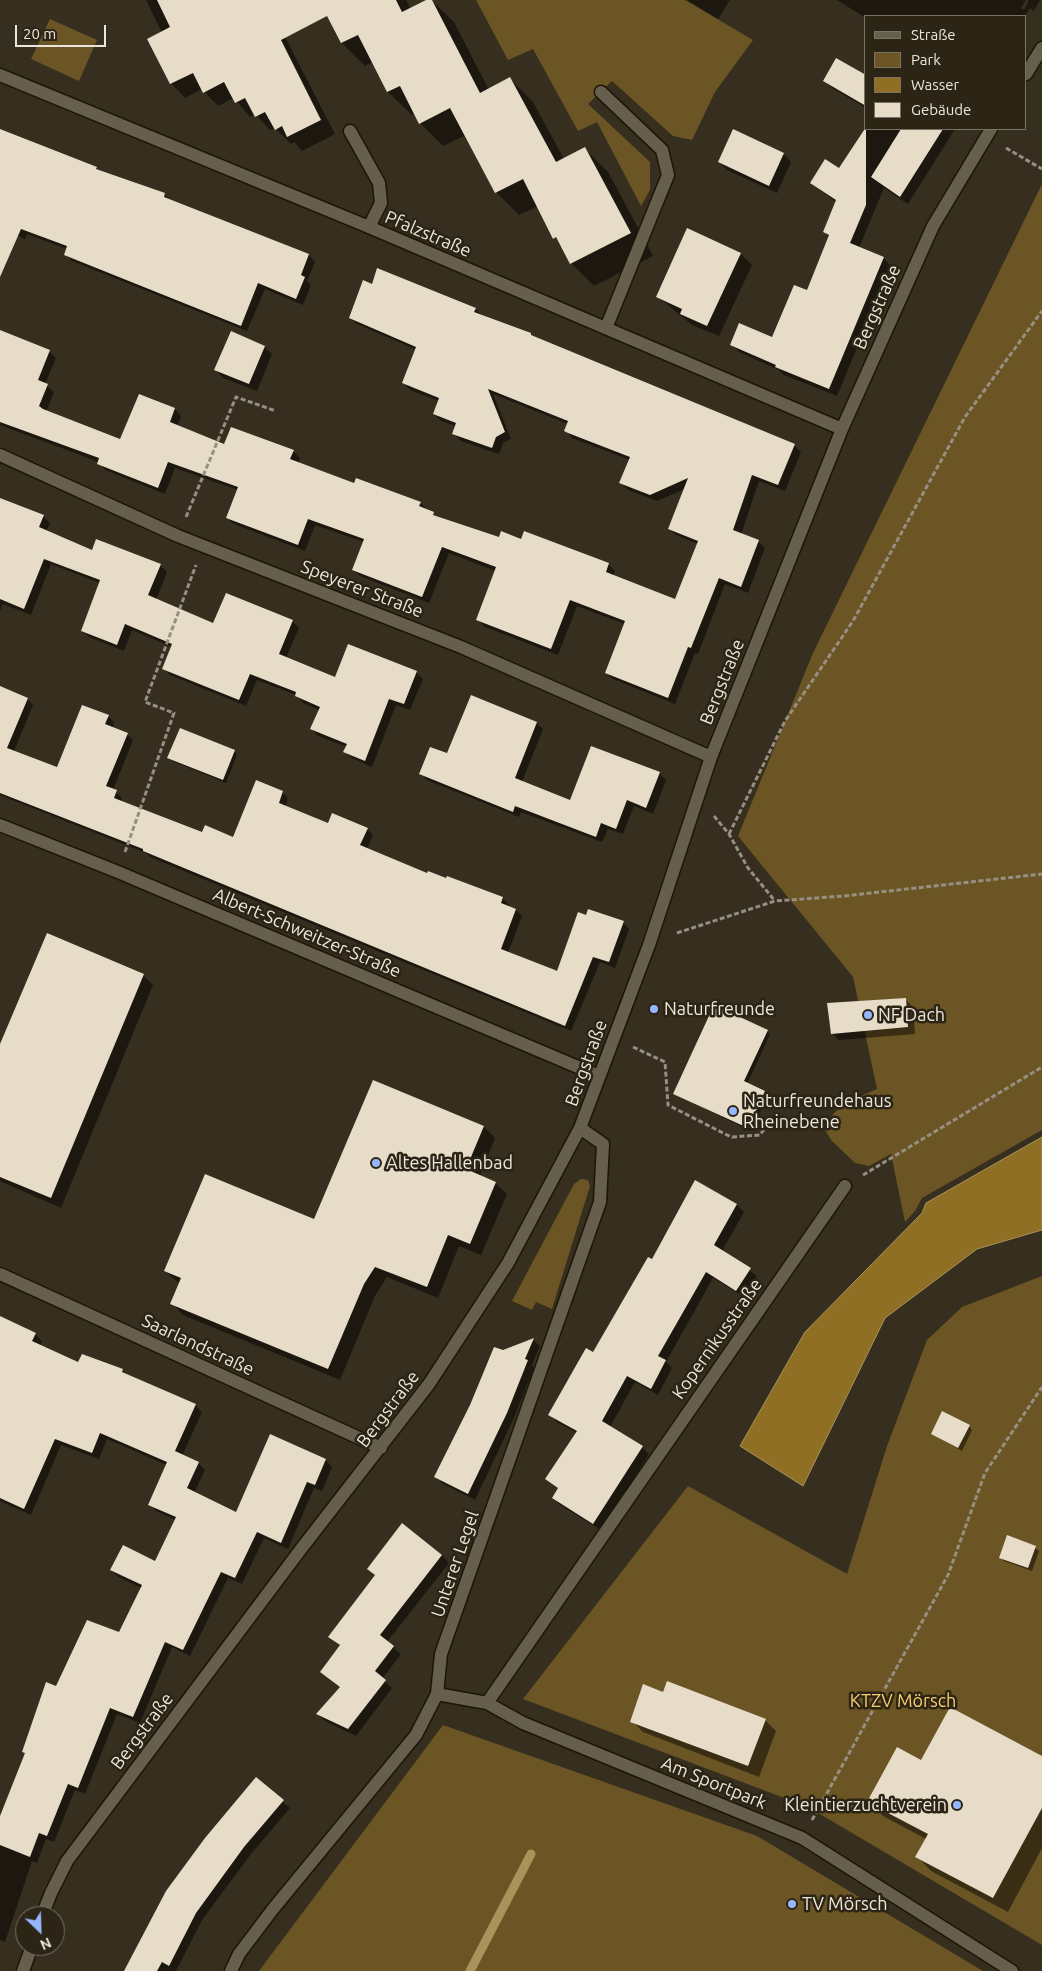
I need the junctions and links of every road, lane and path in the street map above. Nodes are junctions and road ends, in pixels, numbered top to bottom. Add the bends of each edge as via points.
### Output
1 (1042, 48) edge
2 (1027, 72) edge
3 (0, 75) edge
4 (600, 92) dead end
5 (990, 130) edge
6 (350, 131) dead end
7 (1022, 157) dead end
8 (1042, 169) edge
9 (369, 227) junction
10 (1042, 311) edge
11 (606, 328) junction
12 (276, 411) dead end
13 (842, 429) junction
14 (0, 455) edge
15 (178, 536) junction
16 (204, 546) junction
17 (711, 757) junction
18 (698, 795) junction
19 (0, 825) edge
20 (729, 834) junction
21 (118, 872) junction
22 (1042, 874) edge
23 (775, 901) junction
24 (649, 945) junction
25 (630, 1046) dead end
26 (1042, 1067) edge
27 (599, 1076) junction
28 (773, 1116) dead end
29 (580, 1128) junction
30 (845, 1186) joint
31 (0, 1274) edge
32 (1042, 1388) edge
33 (381, 1448) junction
34 (436, 1694) junction
35 (488, 1703) junction
36 (802, 1838) junction
37 (45, 1906) edge
38 (28, 1956) edge
39 (23, 1971) edge
40 (231, 1971) edge
41 (1012, 1971) edge

1 - 2 street
3 - 9 street, Pfalzstraße
4 - 11 street via 662,150 668,175
5 - 13 street, Bergstraße via 933,226
6 - 9 street via 379,183 381,203
7 - 8 path
9 - 11 street, Pfalzstraße
10 - 20 path via 965,417 853,621 785,721
11 - 13 street, Pfalzstraße
12 - 15 path via 236,397
13 - 17 street, Bergstraße
14 - 15 street, Speyerer Straße
15 - 16 street, Speyerer Straße
16 - 17 street, Speyerer Straße via 461,647
16 - 21 path via 145,702 174,713
17 - 18 street, Bergstraße
18 - 20 path
18 - 24 street, Bergstraße
19 - 21 street, Albert-Schweitzer-Straße
20 - 23 path via 748,868
21 - 27 street, Albert-Schweitzer-Straße
22 - 23 path
23 - 24 path via 690,928
24 - 27 street, Bergstraße
25 - 28 path via 665,1062 668,1105 725,1134 732,1137 760,1135
26 - 30 path
27 - 29 street, Bergstraße
29 - 33 street, Bergstraße via 508,1263 429,1384
29 - 34 street, Unterer Legel via 603,1144 600,1202 441,1654
30 - 35 street, Kopernikusstraße
31 - 33 street, Saarlandstraße
32 - 36 path via 985,1474 948,1576
33 - 37 street, Bergstraße via 67,1860
34 - 35 street, Am Sportpark
34 - 40 street, Unterer Legel via 416,1735 273,1909 239,1954
35 - 36 street, Am Sportpark via 523,1723
36 - 41 street, Am Sportpark
38 - 39 street

